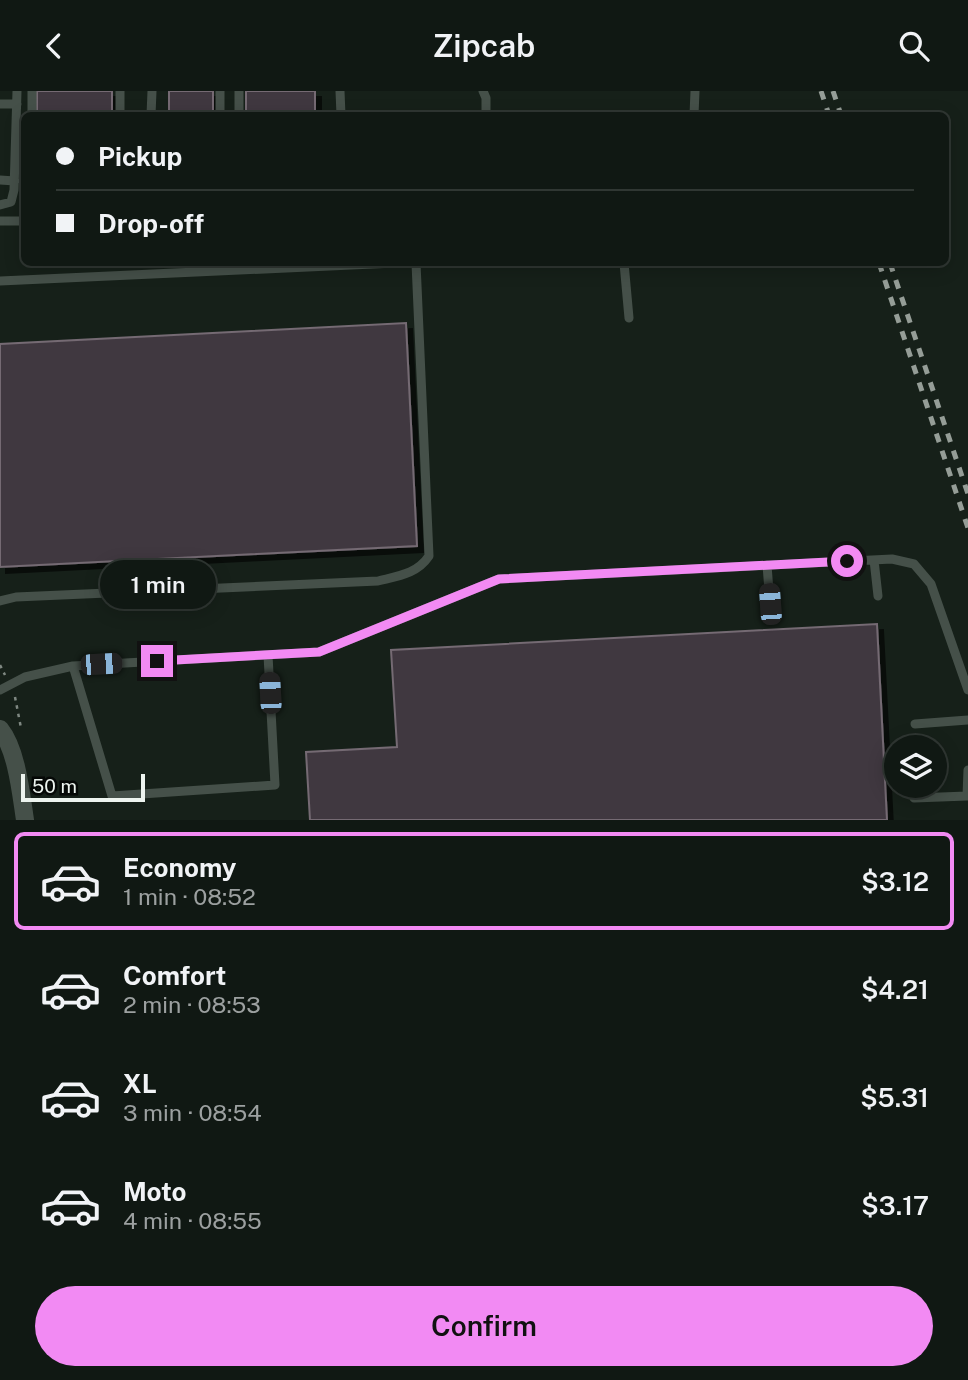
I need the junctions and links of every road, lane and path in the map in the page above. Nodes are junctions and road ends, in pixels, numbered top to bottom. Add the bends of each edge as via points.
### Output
1 (17, 91) edge
2 (32, 91) edge
3 (120, 91) edge
4 (152, 91) edge
5 (220, 91) edge
6 (239, 91) edge
7 (341, 91) edge
8 (483, 91) edge
9 (695, 91) edge
10 (0, 104) edge
11 (17, 104) junction
12 (32, 112) edge
13 (120, 112) edge
14 (151, 112) edge
15 (220, 112) edge
16 (239, 112) edge
17 (341, 112) edge
18 (486, 112) edge
19 (694, 112) edge
20 (0, 180) edge
21 (15, 181) junction
22 (0, 205) edge
23 (0, 221) edge
24 (21, 221) edge
25 (330, 266) edge
26 (416, 266) edge
27 (624, 266) edge
28 (0, 281) edge
29 (629, 318) dead end
30 (874, 560) junction
31 (767, 565) junction
32 (878, 596) dead end
33 (0, 601) edge
34 (770, 604) dead end
35 (268, 655) junction
36 (73, 666) junction
37 (0, 690) edge
38 (968, 690) edge
39 (968, 720) edge
40 (915, 724) dead end
41 (0, 729) edge
42 (968, 770) edge
43 (947, 797) edge
44 (25, 820) edge

1 - 11 lane
2 - 12 lane
3 - 13 lane
4 - 14 lane
5 - 15 lane
6 - 16 lane
7 - 17 lane
8 - 18 lane
9 - 19 lane
10 - 11 lane
11 - 21 lane
20 - 21 lane
21 - 22 lane via 11,202
23 - 24 lane
25 - 28 lane
26 - 33 lane via 429,556 423,565 414,572 378,581
27 - 29 lane
30 - 31 lane
30 - 32 lane
30 - 38 lane via 914,564 931,584
31 - 34 lane
31 - 35 lane via 499,579 319,652
35 - 36 lane
35 - 36 lane via 275,785 112,796
36 - 37 lane via 25,677
39 - 40 lane
41 - 44 street via 7,737
42 - 43 lane via 967,796

